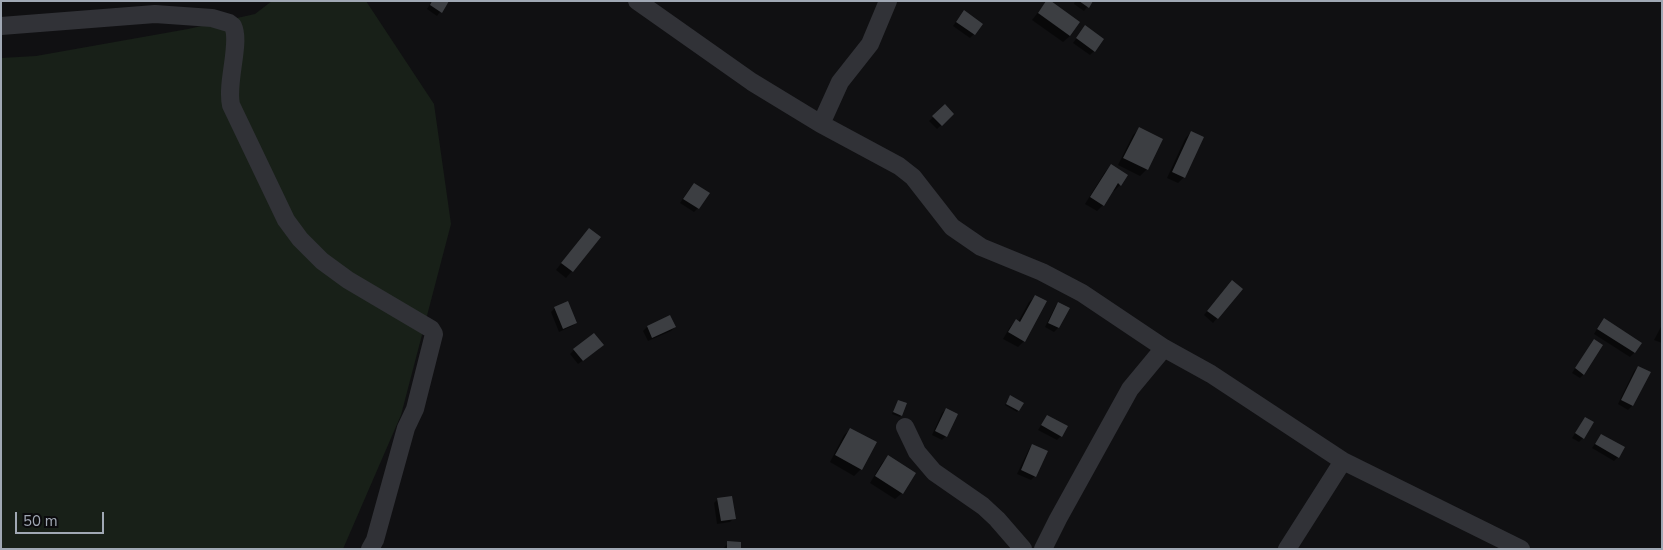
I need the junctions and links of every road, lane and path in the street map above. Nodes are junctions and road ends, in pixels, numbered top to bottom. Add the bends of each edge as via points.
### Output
1 (637, 1) edge
2 (888, 1) edge
3 (1, 26) edge
4 (821, 124) junction
5 (1164, 348) junction
6 (904, 427) dead end
7 (1344, 461) junction
8 (370, 549) edge
9 (1023, 549) edge
10 (1044, 549) edge
11 (1288, 549) edge
12 (1521, 549) edge

1 - 4 street via 752,82
2 - 4 street via 870,44 840,82
3 - 8 street via 154,14 212,18 233,26 236,36 231,105 286,220 322,261 432,329 434,334 415,409 406,428
4 - 5 street via 899,166 913,177 952,227 981,247 1042,272 1082,293
5 - 7 street
5 - 10 street via 1130,389
6 - 9 street via 917,452 934,472 983,506
7 - 11 street
7 - 12 street

